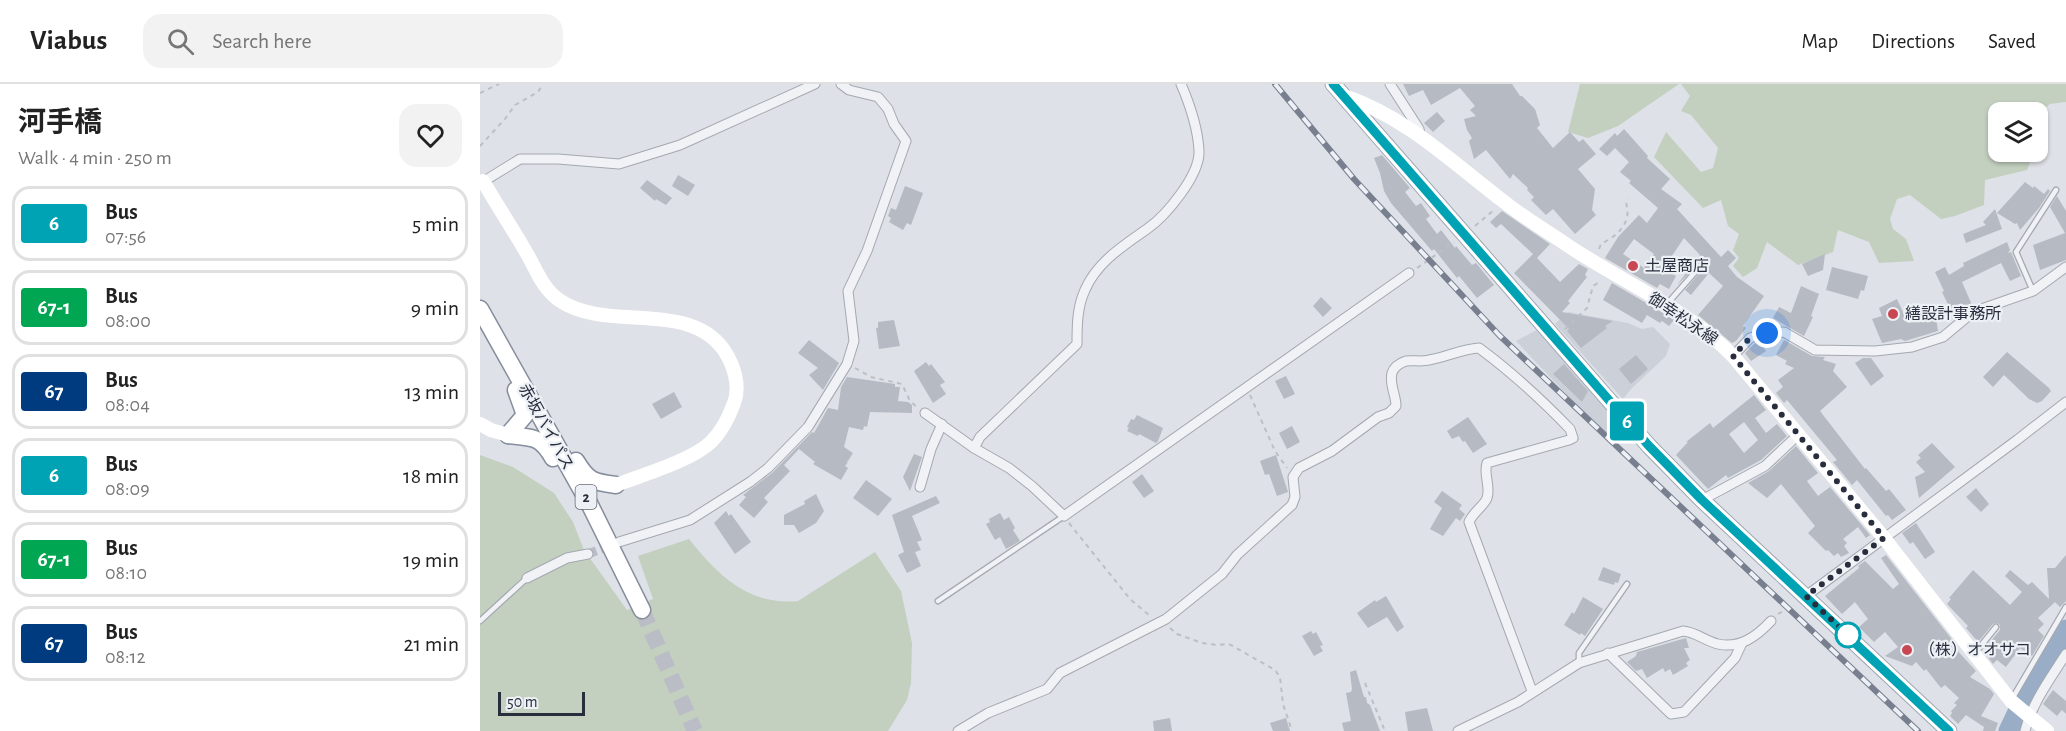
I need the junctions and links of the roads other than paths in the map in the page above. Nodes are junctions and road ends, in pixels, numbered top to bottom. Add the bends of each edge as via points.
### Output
1 (815, 84) edge
2 (841, 84) edge
3 (1181, 84) edge
4 (1333, 84) edge
5 (1390, 84) edge
6 (1344, 96) junction
7 (1420, 135) junction
8 (482, 183) edge
9 (2056, 190) dead end
10 (2066, 267) edge
11 (1697, 270) dead end
12 (1409, 273) road end
13 (2033, 291) junction
14 (1666, 305) junction
15 (480, 309) edge
16 (1733, 356) junction
17 (523, 392) junction
18 (2066, 402) edge
19 (926, 413) road end
20 (480, 424) edge
21 (942, 424) junction
22 (508, 435) junction
23 (1798, 435) junction
24 (974, 448) junction
25 (616, 485) junction
26 (920, 487) dead end
27 (1702, 500) junction
28 (1064, 516) junction
29 (611, 538) junction
30 (1884, 538) junction
31 (588, 554) tunnel mouth
32 (624, 573) junction
33 (527, 578) joint
34 (1627, 584) dead end
35 (1806, 596) junction
36 (938, 601) dead end
37 (2066, 608) edge
38 (642, 610) tunnel mouth
39 (480, 621) edge
40 (1771, 621) dead end
41 (1996, 627) dead end
42 (1742, 643) junction
43 (1608, 653) junction
44 (1974, 654) junction
45 (2066, 654) edge
46 (1579, 663) junction
47 (1532, 692) junction
48 (2012, 703) junction
49 (2027, 715) junction
50 (958, 731) edge
51 (1458, 731) edge
52 (1949, 731) edge
53 (2025, 731) edge
54 (2047, 731) edge

1 - 8 street via 680,145 619,164 520,159
2 - 29 street via 849,90 878,97 906,141 867,251 848,291 854,341 847,364 808,427 750,482 690,520
3 - 24 street via 1191,107 1199,153 1190,181 1167,212 1099,267 1085,290 1077,315 1077,344 980,437
4 - 6 main road
5 - 7 street
6 - 7 main road, 御幸松永線 via 1365,103
6 - 27 main road via 1649,446
7 - 14 main road, 御幸松永線 via 1504,202 1611,274
8 - 25 main road via 542,283 560,300 592,313 680,322 704,332 726,351 736,376 736,399 729,418 711,442 691,456
9 - 13 lane via 2016,252
10 - 13 street
11 - 14 lane
12 - 28 street
13 - 16 street via 1973,312 1943,337 1912,347 1815,350 1784,332 1750,338
14 - 16 main road, 御幸松永線 via 1714,337
15 - 17 highway, 赤坂バイパス / 2
16 - 23 main road, 御幸松永線
17 - 22 highway via 525,415
17 - 25 highway via 557,427 585,477
17 - 29 highway, 赤坂バイパス / 2
18 - 30 street
19 - 21 street
20 - 22 main road
21 - 24 street
21 - 26 street
22 - 32 highway via 537,438 546,446 597,538
23 - 27 street via 1765,466
23 - 30 main road, 御幸松永線
24 - 28 street via 1009,468
25 - 29 highway via 602,497 600,512
27 - 35 main road
28 - 36 lane
29 - 32 highway, 赤坂バイパス / 2
30 - 35 street
30 - 44 main road, 御幸松永線
31 - 33 street via 567,558
32 - 38 highway, 赤坂バイパス / 2
33 - 39 lane
34 - 46 lane via 1579,653
35 - 52 main road
37 - 48 lane
40 - 42 street
41 - 44 lane
42 - 43 street via 1718,644 1683,630
42 - 43 street via 1735,658 1684,712 1676,714 1671,714
43 - 46 street
44 - 48 main road, 御幸松永線
45 - 49 street
46 - 47 street
47 - 50 street via 1469,522 1487,498 1487,463 1573,438 1570,429 1525,385 1479,348 1397,365 1392,373 1396,406 1332,451 1299,468 1293,477 1292,505 1237,555 1222,574 1161,622 1060,673 1047,688 988,713
47 - 51 street
48 - 49 main road, 御幸松永線
49 - 53 street
49 - 54 main road, 御幸松永線

